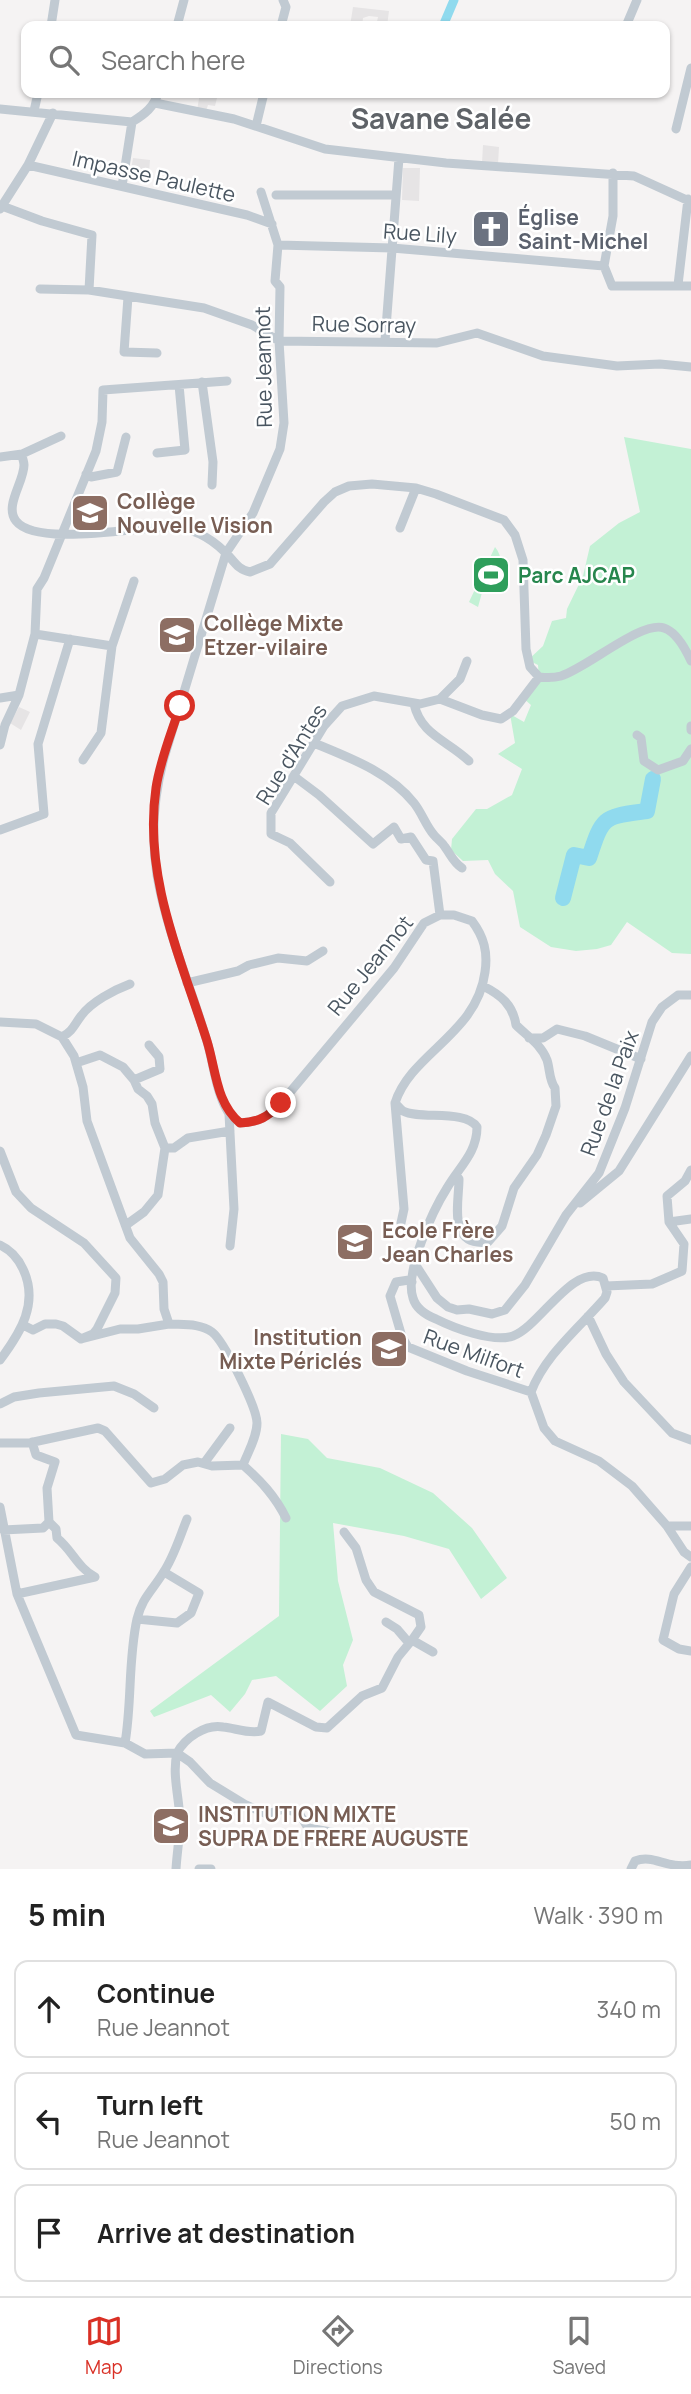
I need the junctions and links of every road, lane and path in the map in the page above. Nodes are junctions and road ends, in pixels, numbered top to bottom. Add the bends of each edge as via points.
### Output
1 (55, 0) edge
2 (184, 0) edge
3 (283, 0) edge
4 (636, 0) edge
5 (52, 21) edge
6 (178, 21) edge
7 (282, 21) edge
8 (628, 21) edge
9 (691, 68) edge
10 (37, 98) edge
11 (156, 98) edge
12 (263, 98) edge
13 (155, 103) junction
14 (0, 109) edge
15 (34, 111) junction
16 (53, 113) junction
17 (132, 121) junction
18 (256, 125) junction
19 (676, 129) dead end
20 (399, 158) junction
21 (29, 165) junction
22 (613, 173) junction
23 (122, 186) junction
24 (261, 192) dead end
25 (276, 195) dead end
26 (396, 195) junction
27 (689, 201) edge
28 (1, 208) edge
29 (272, 224) junction
30 (278, 245) junction
31 (392, 248) junction
32 (686, 248) edge
33 (604, 266) junction
34 (678, 285) junction
35 (691, 286) edge
36 (40, 289) dead end
37 (89, 290) junction
38 (128, 297) junction
39 (279, 341) junction
40 (384, 341) junction
41 (157, 353) dead end
42 (691, 367) edge
43 (227, 381) dead end
44 (202, 382) junction
45 (179, 384) junction
46 (61, 436) dead end
47 (126, 437) dead end
48 (157, 453) dead end
49 (22, 454) junction
50 (0, 457) edge
51 (86, 474) junction
52 (212, 485) dead end
53 (416, 488) junction
54 (400, 528) dead end
55 (61, 534) junction
56 (226, 553) junction
57 (134, 581) dead end
58 (34, 634) junction
59 (70, 639) junction
60 (113, 646) junction
61 (467, 661) dead end
62 (691, 661) edge
63 (540, 677) junction
64 (19, 695) junction
65 (0, 698) edge
66 (440, 699) junction
67 (414, 704) junction
68 (637, 735) dead end
69 (314, 743) junction
70 (0, 745) edge
71 (691, 749) edge
72 (83, 760) dead end
73 (469, 761) dead end
74 (295, 777) junction
75 (0, 830) edge
76 (461, 868) dead end
77 (330, 882) dead end
78 (440, 915) junction
79 (323, 951) dead end
80 (187, 983) junction
81 (130, 984) dead end
82 (483, 986) junction
83 (691, 995) edge
84 (0, 1022) edge
85 (62, 1037) junction
86 (529, 1038) junction
87 (149, 1045) dead end
88 (691, 1056) edge
89 (641, 1059) junction
90 (76, 1063) junction
91 (134, 1080) junction
92 (395, 1103) junction
93 (229, 1114) junction
94 (230, 1132) junction
95 (170, 1147) junction
96 (0, 1151) edge
97 (690, 1173) edge
98 (456, 1175) junction
99 (566, 1215) junction
100 (691, 1219) edge
101 (668, 1222) junction
102 (401, 1223) dead end
103 (126, 1225) junction
104 (0, 1245) edge
105 (230, 1247) dead end
106 (415, 1264) junction
107 (412, 1282) junction
108 (606, 1286) junction
109 (588, 1316) junction
110 (169, 1324) junction
111 (23, 1325) junction
112 (81, 1339) junction
113 (0, 1360) edge
114 (531, 1392) junction
115 (0, 1404) edge
116 (154, 1408) dead end
117 (230, 1429) dead end
118 (691, 1440) edge
119 (32, 1442) junction
120 (0, 1443) edge
121 (205, 1462) junction
122 (243, 1465) junction
123 (0, 1507) edge
124 (286, 1518) dead end
125 (187, 1519) dead end
126 (49, 1522) junction
127 (691, 1526) edge
128 (667, 1527) junction
129 (3, 1530) junction
130 (344, 1532) dead end
131 (691, 1557) edge
132 (691, 1567) edge
133 (164, 1572) junction
134 (17, 1594) junction
135 (137, 1619) junction
136 (386, 1622) dead end
137 (411, 1642) junction
138 (691, 1651) edge
139 (433, 1652) dead end
140 (125, 1743) junction
141 (177, 1753) junction
142 (348, 1835) dead end
143 (691, 1865) edge
144 (176, 1869) edge
145 (199, 1869) edge
146 (211, 1869) edge
147 (631, 1869) edge

1 - 5 street
2 - 6 street
3 - 7 street
4 - 8 street
9 - 19 street
10 - 15 street
11 - 13 street
12 - 18 street
13 - 17 street
13 - 18 street
14 - 15 street
15 - 16 street
16 - 17 street
16 - 21 street
17 - 23 street
18 - 20 street via 325,149
20 - 22 street
20 - 26 street
21 - 23 street, Impasse Paulette
21 - 28 street
22 - 27 street via 634,176
22 - 33 street via 613,216
23 - 29 street, Impasse Paulette
24 - 29 street
25 - 26 street
26 - 31 street
27 - 32 street
28 - 37 street via 92,235
29 - 30 street
30 - 31 street, Rue Lily
30 - 39 street, Rue Jeannot
31 - 33 street, Rue Lily
31 - 40 street
32 - 34 street
33 - 34 street via 612,286
34 - 35 street
36 - 37 street, Rue Sorray
37 - 38 street, Rue Sorray
38 - 39 street, Rue Sorray via 204,309 251,325
38 - 41 street via 124,352
39 - 40 street, Rue Sorray
39 - 56 street, Rue Jeannot via 284,423 280,449 253,513
40 - 42 street, Rue Sorray via 437,343 477,333 553,357 617,366
43 - 44 street
44 - 45 street
44 - 52 street
45 - 48 street via 185,450
45 - 51 street via 103,390 102,422
46 - 49 street
47 - 51 street via 117,472
49 - 50 street
49 - 55 street via 24,465 11,511 14,519 20,526
51 - 55 street
53 - 54 street
53 - 56 street via 372,484 335,492 262,569 242,570
53 - 63 street via 509,523 523,560 526,649 530,667
55 - 56 street via 170,527 191,530
55 - 58 street via 37,589
56 - 80 street, Rue Jeannot via 156,795 156,873
57 - 60 street
58 - 59 street
58 - 64 street
59 - 60 street
59 - 75 street via 38,744 44,814
60 - 72 street via 101,733
61 - 66 street via 460,679
62 - 63 street via 670,632 650,627 561,676
63 - 66 street via 502,719
64 - 65 street
64 - 70 street
66 - 67 street, Rue d'Antes
67 - 69 street, Rue d'Antes via 374,696 342,706
67 - 73 street via 424,729
68 - 71 street via 644,761 658,770 683,761
69 - 74 street, Rue d'Antes
69 - 76 street via 362,764 402,789
74 - 77 street, Rue d'Antes via 271,813 271,834 290,843
74 - 78 street via 373,844 394,827 401,839 411,837 426,859 433,861
78 - 82 street, Rue Jeannot via 472,921 479,930 487,958
78 - 93 street, Rue Jeannot via 424,923 394,968 273,1112 255,1122 240,1123
79 - 80 street via 307,961 278,958
80 - 93 street, Rue Jeannot
81 - 85 street via 86,1010
82 - 86 street via 508,1003 516,1026
82 - 92 street, Rue Jeannot via 464,1021 411,1076
83 - 89 street, Rue de la Paix via 678,995 662,1007 652,1022
84 - 85 street via 36,1024
85 - 90 street
86 - 89 street via 543,1038 557,1029
86 - 98 street via 546,1059 556,1106 537,1155 514,1188 493,1239 483,1243 465,1237 458,1226
87 - 91 street via 159,1057 160,1069
88 - 99 street, Rue de la Paix via 619,1171
89 - 99 street, Rue de la Paix via 598,1173
90 - 91 street via 100,1055 123,1066
90 - 103 street via 87,1121
91 - 95 street via 152,1104 155,1123
92 - 98 street via 404,1112 474,1122 478,1127 475,1147
92 - 102 street via 404,1209
93 - 94 street
94 - 95 street via 188,1138
94 - 105 street via 234,1209
95 - 103 street via 158,1195
96 - 112 street via 16,1192 84,1243 116,1278 115,1293 97,1329
97 - 101 street via 667,1196
98 - 106 street via 423,1235
99 - 106 street, Rue de la Paix via 505,1310 492,1314 448,1307
100 - 101 street
101 - 108 street via 684,1244 682,1271 652,1283
103 - 110 street via 134,1245 163,1282
104 - 111 street via 20,1262 27,1277 31,1292
106 - 107 street
107 - 108 street via 412,1297 426,1314 474,1334 511,1337 586,1277 603,1278
107 - 114 street, Rue Milfort via 396,1282 390,1296 408,1347
108 - 109 street via 605,1298
109 - 114 street via 560,1346
109 - 118 street via 624,1382 672,1433
110 - 112 street
110 - 122 street via 199,1326 211,1331 224,1346 256,1414 256,1431
111 - 112 street via 33,1330 45,1324 63,1326
111 - 113 street
114 - 128 street via 544,1428 555,1441 612,1470
115 - 116 street via 39,1393 114,1386
117 - 121 street
119 - 120 street
119 - 121 street via 97,1428 105,1431 152,1483 183,1465
119 - 126 street via 36,1455 55,1462 47,1488
121 - 122 street
122 - 124 street via 276,1498
123 - 129 street
125 - 133 street
126 - 129 street via 43,1528
126 - 134 street via 85,1572 95,1577
127 - 128 street
128 - 131 street
129 - 134 street
130 - 137 street via 356,1548 374,1592 419,1615 421,1627
132 - 138 street via 674,1594 663,1640
133 - 135 street via 144,1596
133 - 135 street via 199,1593 191,1613 177,1623
134 - 140 street via 76,1735
135 - 140 street
136 - 137 street
137 - 139 street
137 - 141 street via 382,1688 362,1696 327,1728 316,1727 268,1702 261,1731 219,1726 195,1734
140 - 141 street via 145,1754
141 - 142 street via 210,1783 246,1805 267,1814 284,1809 299,1813 308,1828
141 - 144 street via 180,1839
143 - 147 street via 672,1868 642,1858
145 - 146 street

